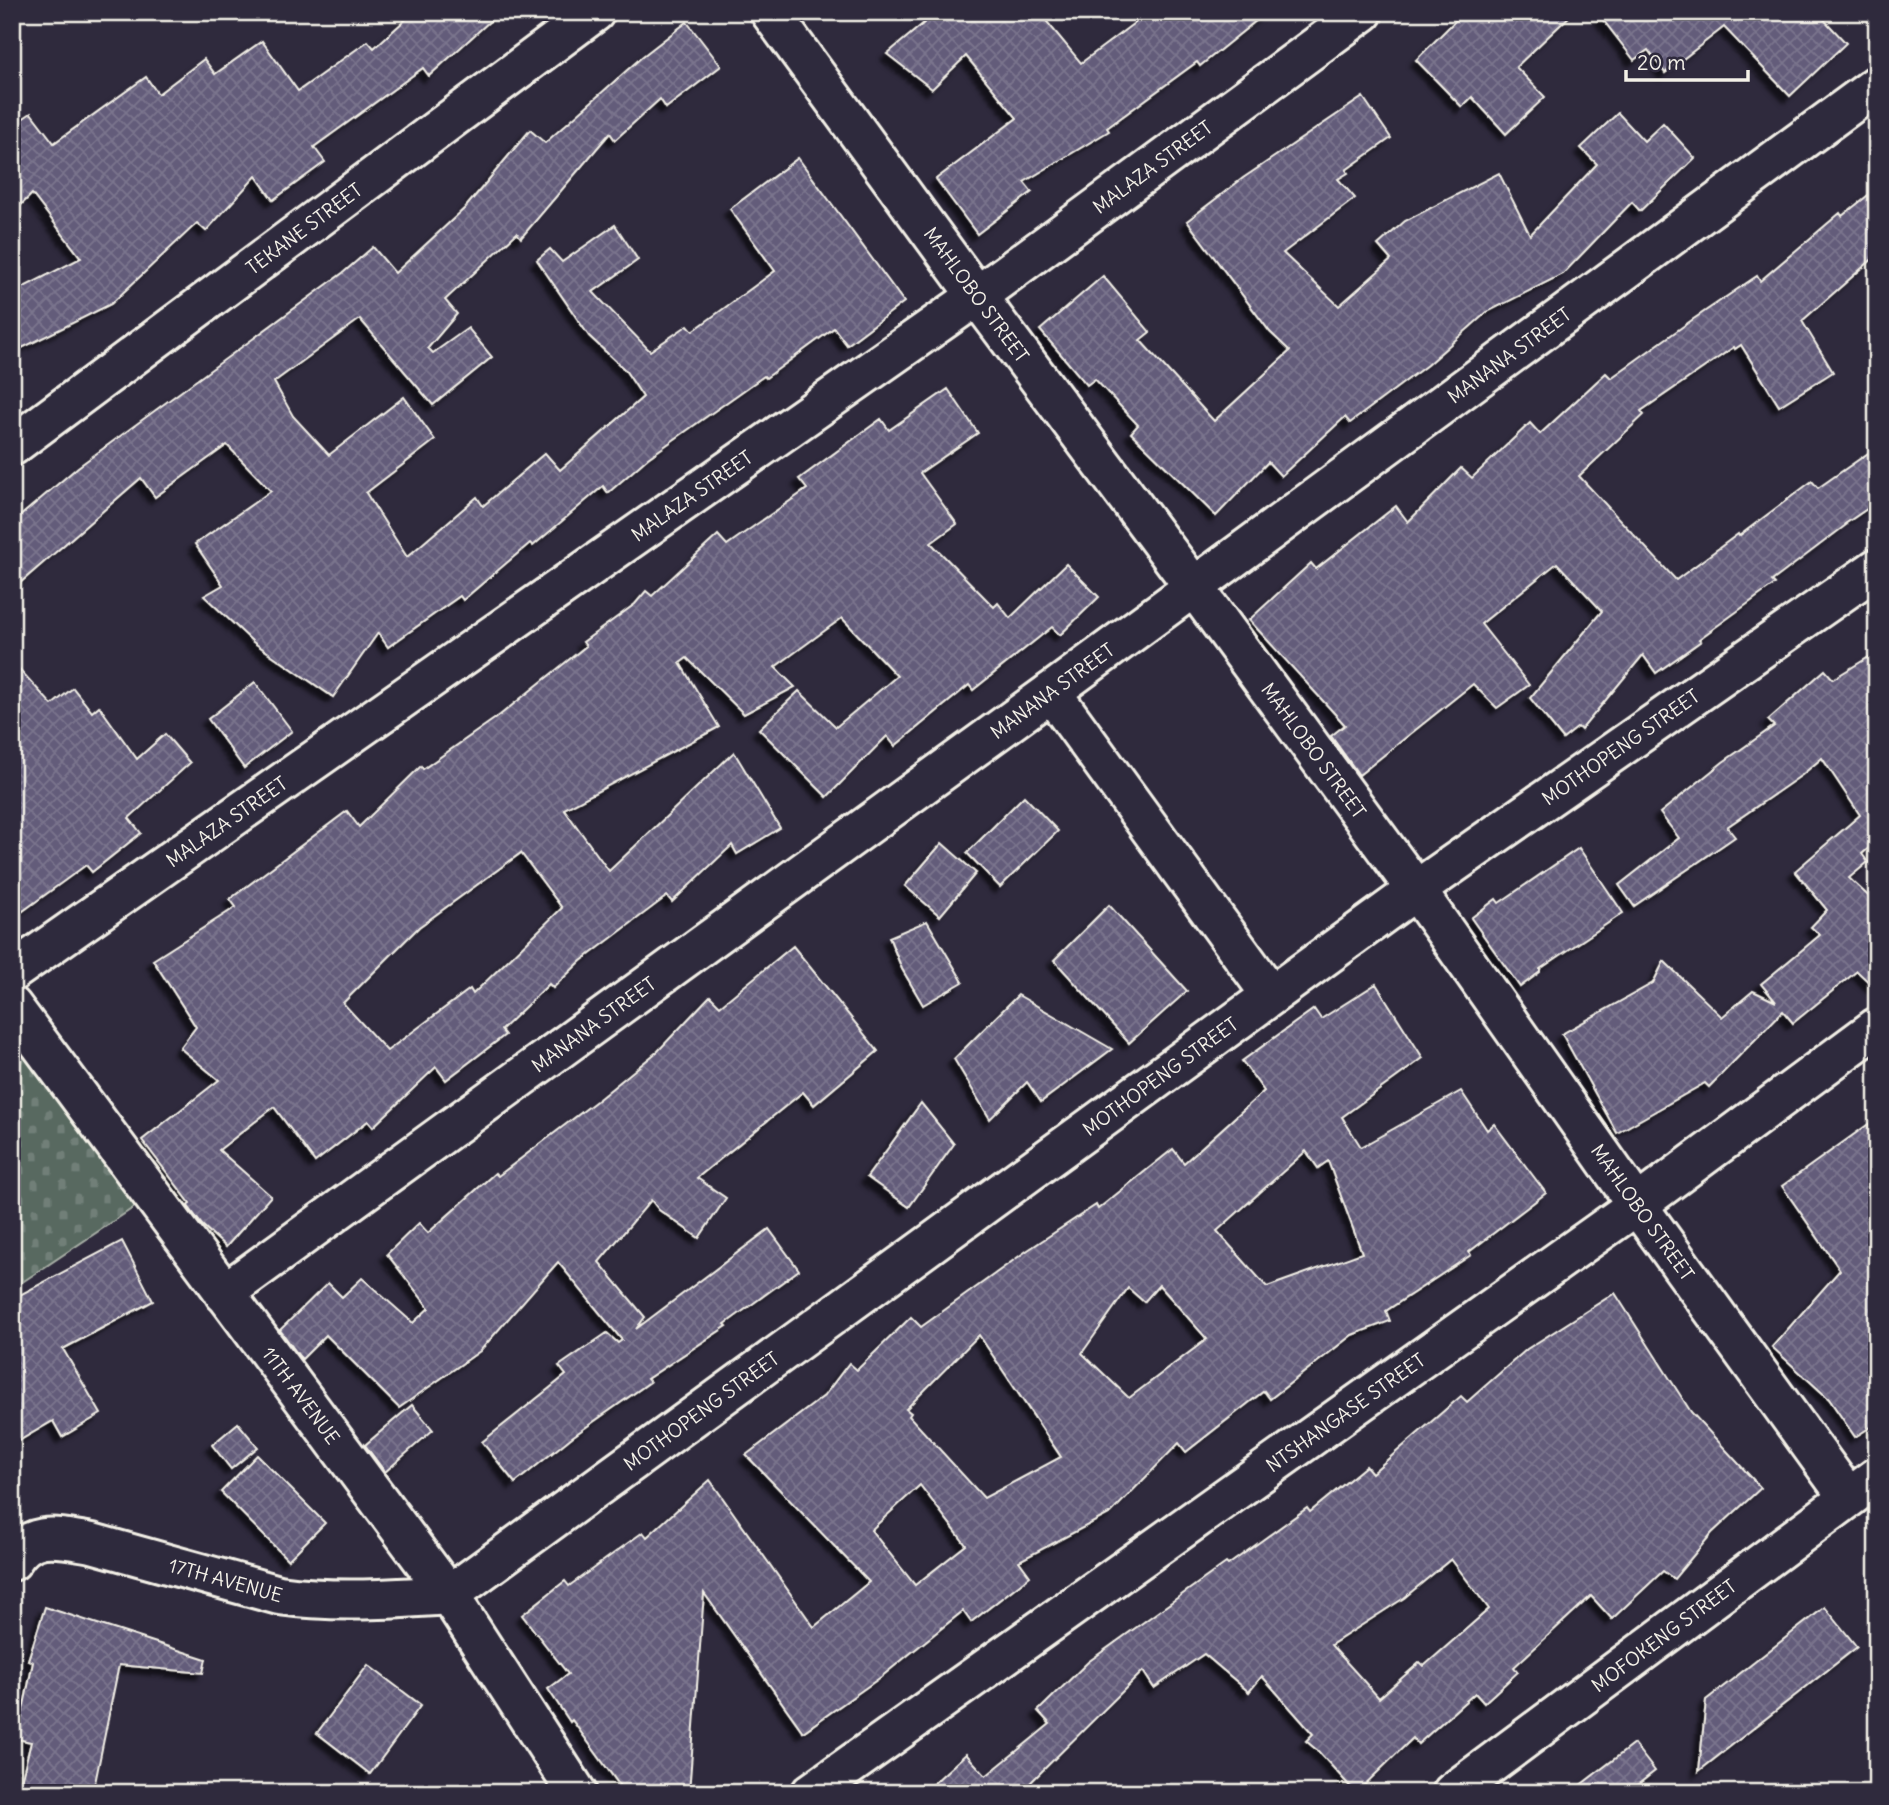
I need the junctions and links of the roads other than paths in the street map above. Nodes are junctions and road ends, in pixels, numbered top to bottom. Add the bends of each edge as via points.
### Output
1 (595, 12) edge
2 (770, 12) edge
3 (1363, 12) edge
4 (1877, 85) edge
5 (977, 296) junction
6 (12, 446) edge
7 (1877, 568) edge
8 (1194, 587) junction
9 (1051, 692) junction
10 (1416, 890) junction
11 (12, 972) edge
12 (1271, 995) junction
13 (12, 1006) edge
14 (1877, 1027) edge
15 (1637, 1205) junction
16 (224, 1293) junction
17 (1862, 1487) edge
18 (20, 1544) edge
19 (449, 1595) junction
20 (577, 1793) edge
21 (811, 1793) edge
22 (1452, 1793) edge

1 - 6 street, TEKANE STREET
2 - 5 street, MAHLOBO STREET
3 - 5 street, MALAZA STREET
4 - 8 street, MANANA STREET
5 - 8 street, MAHLOBO STREET
5 - 11 street, MALAZA STREET
7 - 10 street, MOTHOPENG STREET
8 - 9 street, MANANA STREET
8 - 10 street, MAHLOBO STREET
9 - 12 street
9 - 16 street, MANANA STREET
10 - 12 street, MOTHOPENG STREET
10 - 15 street, MAHLOBO STREET
12 - 19 street, MOTHOPENG STREET
13 - 16 street, 11TH AVENUE
14 - 15 street, NTSHANGASE STREET
15 - 17 street, MAHLOBO STREET
15 - 21 street, NTSHANGASE STREET
16 - 19 street, 11TH AVENUE
17 - 22 street, MOFOKENG STREET
18 - 19 street, 17TH AVENUE via 63,1538 92,1543 306,1599
19 - 20 street, 11TH AVENUE

